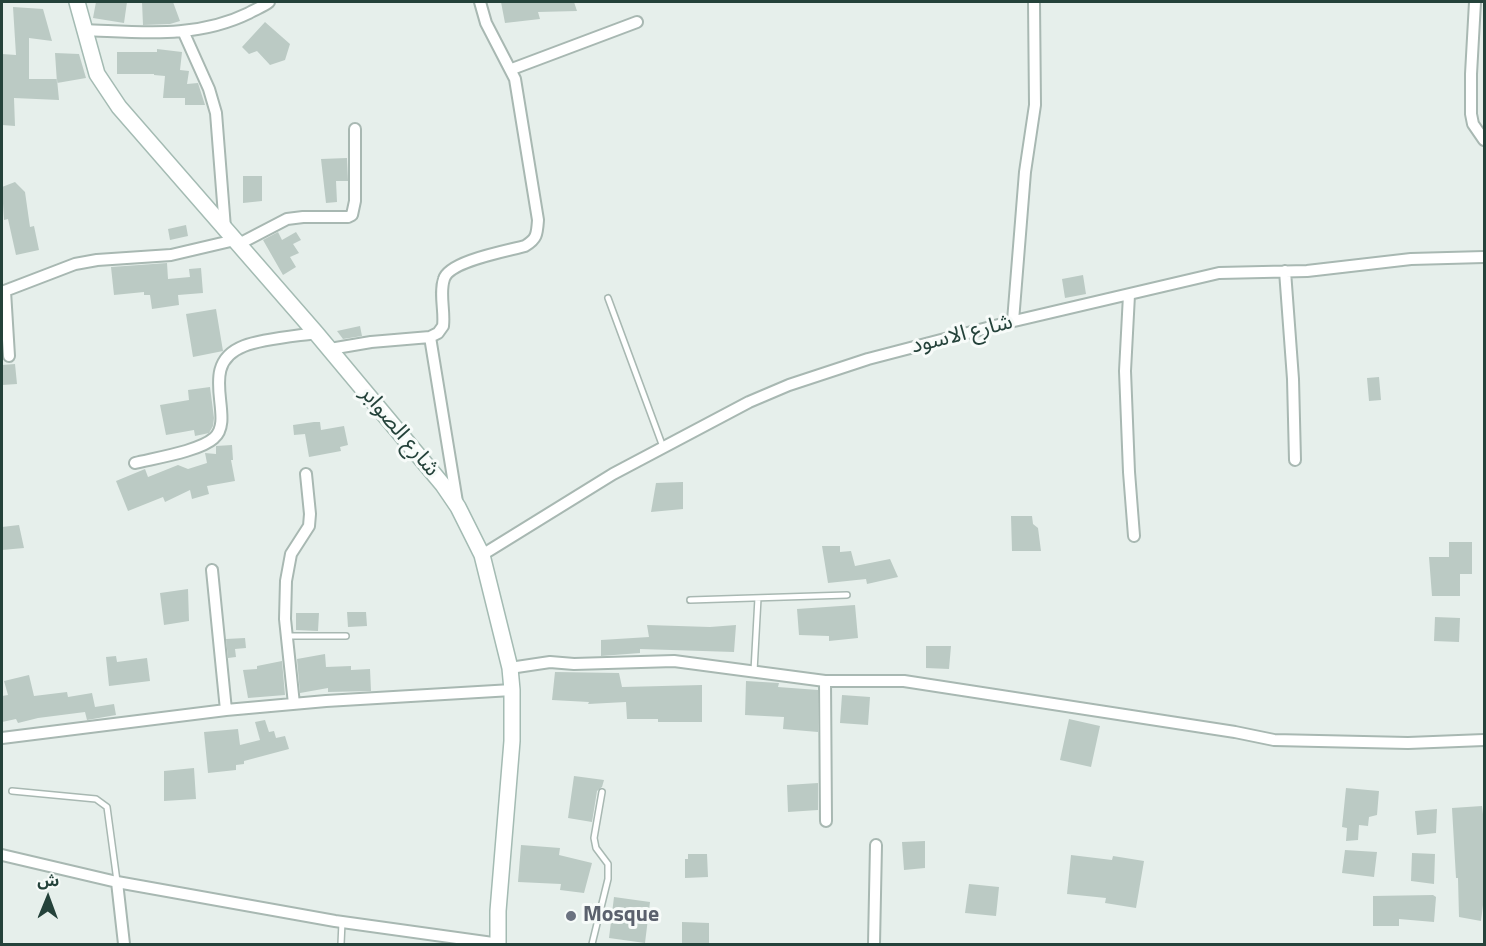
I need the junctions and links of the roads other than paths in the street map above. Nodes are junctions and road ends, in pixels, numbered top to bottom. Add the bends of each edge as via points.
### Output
1 (76, 2) edge
2 (269, 2) edge
3 (480, 2) edge
4 (1034, 2) edge
5 (1475, 2) edge
6 (637, 22) dead end
7 (84, 30) junction
8 (183, 31) junction
9 (512, 69) junction
10 (355, 129) dead end
11 (1485, 140) edge
12 (225, 228) junction
13 (237, 242) junction
14 (1485, 257) edge
15 (1285, 271) junction
16 (3, 292) edge
17 (1129, 295) junction
18 (608, 298) dead end
19 (1013, 321) junction
20 (316, 333) junction
21 (430, 337) junction
22 (330, 350) junction
23 (9, 356) dead end
24 (663, 447) junction
25 (1295, 460) dead end
26 (135, 463) dead end
27 (306, 474) dead end
28 (458, 507) junction
29 (1134, 536) dead end
30 (482, 555) junction
31 (212, 570) dead end
32 (847, 595) dead end
33 (758, 598) junction
34 (690, 600) dead end
35 (287, 636) junction
36 (346, 636) dead end
37 (510, 668) junction
38 (754, 671) junction
39 (825, 681) junction
40 (512, 690) junction
41 (294, 704) junction
42 (226, 710) junction
43 (2, 738) edge
44 (1485, 740) edge
45 (12, 791) dead end
46 (602, 792) dead end
47 (826, 821) dead end
48 (876, 845) dead end
49 (2, 855) edge
50 (117, 882) junction
51 (342, 922) junction
52 (499, 944) edge
53 (124, 945) edge
54 (341, 945) edge
55 (592, 945) edge
56 (874, 945) edge

1 - 7 street, شارع الصوابر
2 - 8 street via 212,28
3 - 9 street via 489,30
4 - 19 street via 1035,105 1025,172
5 - 11 street via 1471,114
6 - 9 street
7 - 8 street
7 - 12 street, شارع الصوابر via 97,74 119,106
8 - 12 street via 216,112
9 - 21 street via 538,220 537,234 525,246 450,270 442,285 443,326
10 - 13 street via 352,215 287,219
12 - 13 street, شارع الصوابر
13 - 16 street via 171,255 75,264
13 - 20 street, شارع الصوابر
14 - 15 street, شارع الاسود via 1411,259
15 - 17 street, شارع الاسود via 1219,273
15 - 25 street
16 - 23 street
17 - 19 street, شارع الاسود
17 - 29 street via 1125,370
18 - 24 lane
19 - 24 street, شارع الاسود via 789,385
20 - 22 street, شارع الصوابر
20 - 26 street via 244,346 228,355 221,366 221,426 215,438 201,446
21 - 22 street
21 - 28 street
22 - 28 street, شارع الصوابر
24 - 30 street, شارع الاسود
27 - 35 street via 309,526 291,554 286,582
28 - 30 street, شارع الصوابر
30 - 37 street, شارع الصوابر
31 - 42 street
32 - 33 lane
33 - 34 lane
33 - 38 lane
35 - 36 lane
35 - 41 street
37 - 38 street via 550,662 674,661
37 - 40 street, شارع الصوابر
38 - 39 street
39 - 44 street via 921,683 1235,732 1264,740
39 - 47 street
40 - 41 street
40 - 52 street, شارع الصوابر
41 - 42 street
42 - 43 street
45 - 50 lane via 96,799 107,807
46 - 55 lane via 594,838 608,864 608,879
48 - 56 street
49 - 50 street
50 - 51 street
50 - 53 street
51 - 52 street
51 - 54 lane

